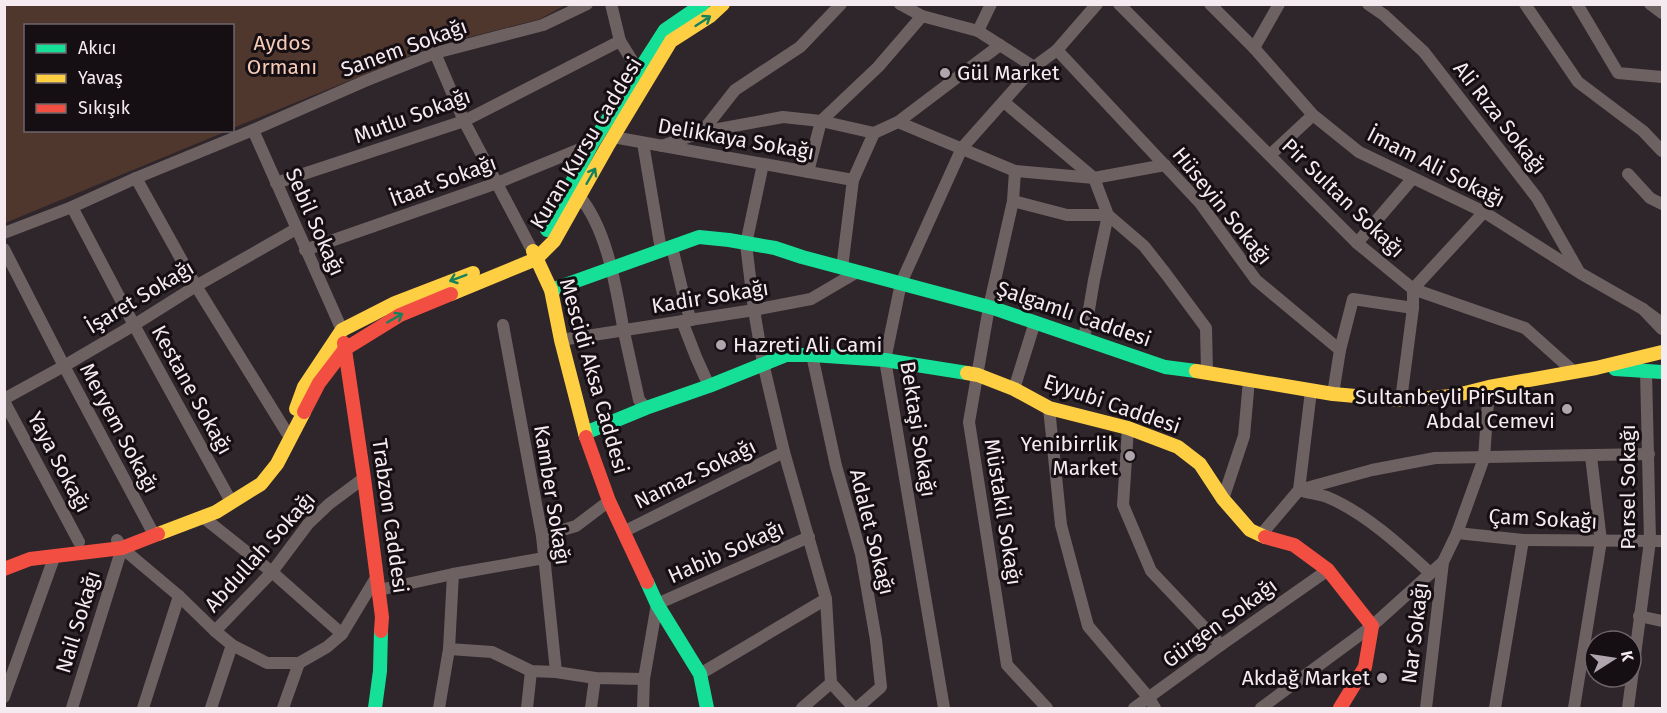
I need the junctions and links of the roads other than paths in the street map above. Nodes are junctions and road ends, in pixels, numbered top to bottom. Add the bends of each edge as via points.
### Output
1 (586, 4) edge
2 (611, 4) edge
3 (703, 4) edge
4 (723, 4) edge
5 (841, 4) edge
6 (900, 4) edge
7 (991, 4) edge
8 (1097, 4) edge
9 (1119, 4) edge
10 (1210, 4) edge
11 (1279, 4) edge
12 (1368, 4) edge
13 (1525, 4) edge
14 (1577, 4) edge
15 (1650, 4) edge
16 (1386, 10) edge
17 (1662, 12) edge
18 (922, 16) junction
19 (978, 31) junction
20 (620, 40) junction
21 (1000, 45) junction
22 (1254, 48) junction
23 (1057, 50) junction
24 (435, 53) junction
25 (1034, 68) junction
26 (638, 70) junction
27 (1662, 77) edge
28 (1004, 102) junction
29 (1313, 115) junction
30 (464, 121) junction
31 (821, 121) junction
32 (898, 123) junction
33 (253, 130) junction
34 (702, 132) junction
35 (874, 133) junction
36 (613, 137) junction
37 (643, 143) junction
38 (592, 144) junction
39 (661, 146) junction
40 (962, 148) junction
41 (1662, 151) edge
42 (1270, 155) junction
43 (763, 164) junction
44 (1165, 165) junction
45 (1015, 171) junction
46 (808, 172) junction
47 (1628, 174) dead end
48 (136, 178) junction
49 (1094, 178) junction
50 (1413, 178) junction
51 (853, 180) junction
52 (276, 183) junction
53 (497, 183) junction
54 (579, 196) junction
55 (1013, 201) junction
56 (1662, 204) edge
57 (72, 207) junction
58 (1484, 212) junction
59 (1108, 215) junction
60 (296, 229) junction
61 (4, 233) edge
62 (1357, 243) junction
63 (746, 244) junction
64 (4, 249) edge
65 (667, 249) junction
66 (305, 250) junction
67 (534, 255) junction
68 (612, 268) junction
69 (842, 268) junction
70 (857, 272) junction
71 (1580, 273) junction
72 (901, 283) junction
73 (196, 285) junction
74 (1413, 289) junction
75 (551, 290) junction
76 (989, 307) junction
77 (1413, 308) junction
78 (1643, 309) junction
79 (754, 310) junction
80 (687, 320) junction
81 (1035, 322) junction
82 (1662, 323) edge
83 (134, 325) junction
84 (503, 325) dead end
85 (1662, 329) edge
86 (342, 330) junction
87 (624, 330) junction
88 (1084, 339) junction
89 (561, 340) junction
90 (345, 349) junction
91 (1340, 350) junction
92 (1662, 352) edge
93 (812, 355) junction
94 (885, 360) junction
95 (763, 363) junction
96 (64, 366) junction
97 (1596, 368) junction
98 (1573, 371) junction
99 (1646, 371) junction
100 (1207, 372) junction
101 (1662, 372) edge
102 (978, 375) junction
103 (1249, 380) junction
104 (709, 386) junction
105 (1489, 387) junction
106 (1014, 388) junction
107 (1311, 391) junction
108 (1333, 394) junction
109 (4, 400) edge
110 (1401, 400) junction
111 (646, 408) junction
112 (1049, 408) junction
113 (1128, 428) junction
114 (287, 433) junction
115 (585, 433) junction
116 (784, 452) junction
117 (1649, 454) junction
118 (1592, 456) junction
119 (1484, 458) junction
120 (1649, 471) junction
121 (1662, 472) edge
122 (364, 478) junction
123 (1299, 490) junction
124 (228, 496) junction
125 (1223, 499) junction
126 (609, 501) junction
127 (204, 518) junction
128 (151, 529) junction
129 (623, 532) junction
130 (1457, 533) junction
131 (542, 536) junction
132 (1260, 536) junction
133 (808, 537) junction
134 (1523, 540) junction
135 (1601, 541) junction
136 (1656, 541) edge
137 (79, 542) junction
138 (120, 544) junction
139 (55, 555) junction
140 (544, 558) junction
141 (5, 561) edge
142 (1443, 562) junction
143 (1328, 570) junction
144 (272, 572) junction
145 (1430, 573) junction
146 (453, 574) junction
147 (378, 583) junction
148 (179, 596) junction
149 (826, 599) junction
150 (657, 604) junction
151 (1639, 616) junction
152 (1662, 621) edge
153 (1372, 627) junction
154 (215, 632) junction
155 (342, 634) junction
156 (232, 645) junction
157 (1221, 645) junction
158 (449, 649) junction
159 (299, 663) junction
160 (531, 671) junction
161 (556, 672) junction
162 (700, 674) junction
163 (595, 678) junction
164 (644, 679) junction
165 (831, 683) junction
166 (4, 697) edge
167 (1152, 703) edge
168 (708, 707) edge
169 (72, 708) edge
170 (143, 708) edge
171 (211, 708) edge
172 (283, 708) edge
173 (375, 708) edge
174 (439, 708) edge
175 (527, 708) edge
176 (591, 708) edge
177 (643, 708) edge
178 (802, 708) edge
179 (856, 708) edge
180 (944, 708) edge
181 (1047, 708) edge
182 (1134, 708) edge
183 (1261, 708) edge
184 (1340, 708) edge
185 (1426, 708) edge
186 (1496, 708) edge
187 (1574, 708) edge
188 (1628, 708) edge

1 - 24 street, Sanem Sokağı via 543,25
2 - 20 street
3 - 26 street, Kuran Kursu Caddesi via 665,30
36 -> 4 street, Kuran Kursu Caddesi via 671,41
5 - 34 street via 800,47 735,90
6 - 18 street
7 - 19 street
8 - 23 street, Bektaşi Sokağı
9 - 42 street, Pir Sultan Sokağı
10 - 22 street, İmam Ali Sokağı
11 - 22 street
12 - 16 street, Ali Rıza Sokağı
13 - 41 street via 1578,82 1643,131
14 - 27 street via 1618,73
15 - 17 street
16 - 71 street, Ali Rıza Sokağı via 1424,52 1537,198
18 - 19 street
18 - 31 street via 878,67
19 - 21 street
20 - 26 street
20 - 30 street, Mutlu Sokağı
21 - 25 street
21 - 32 street
22 - 29 street, İmam Ali Sokağı
23 - 25 street, Bektaşi Sokağı
23 - 44 street, Hüseyin Sokağı
24 - 30 street
24 - 33 street, Sanem Sokağı
25 - 28 street, Bektaşi Sokağı
26 - 38 street, Kuran Kursu Caddesi
28 - 40 street, Bektaşi Sokağı
28 - 49 street
29 - 42 street
29 - 50 street, İmam Ali Sokağı via 1359,152
30 - 52 street, Mutlu Sokağı
30 - 53 street
31 - 34 street via 783,117
31 - 35 street
31 - 46 street
32 - 35 street
32 - 40 street
33 - 48 street, Sanem Sokağı
33 - 52 street, Sebil Sokağı
34 - 39 street
35 - 51 street
36 - 37 street, Delikkaya Sokağı
54 -> 36 street, Kuran Kursu Caddesi
37 - 39 street, Delikkaya Sokağı
37 - 65 street
38 - 53 street, İtaat Sokağı
38 - 67 street, Kuran Kursu Caddesi
39 - 43 street, Delikkaya Sokağı
40 - 45 street
40 - 72 street, Bektaşi Sokağı
42 - 62 street, Pir Sultan Sokağı
43 - 46 street, Delikkaya Sokağı
43 - 63 street
44 - 49 street
44 - 91 street, Hüseyin Sokağı via 1200,203 1256,280
45 - 49 street
45 - 55 street, Müstakil Sokağı
46 - 51 street, Delikkaya Sokağı
47 - 56 street via 1650,198
48 - 57 street, Sanem Sokağı
48 - 73 street
49 - 59 street
50 - 58 street, İmam Ali Sokağı
50 - 62 street
51 - 69 street
52 - 60 street, Sebil Sokağı
53 - 66 street, İtaat Sokağı
53 - 67 street
54 - 67 street, Kuran Kursu Caddesi via 554,241
54 - 68 street via 596,223
55 - 59 street via 1067,215
55 - 76 street, Müstakil Sokağı
57 - 61 street, Sanem Sokağı
57 - 83 street, Kestane Sokağı
58 - 71 street, İmam Ali Sokağı
58 - 74 street
59 - 88 street
59 - 100 street via 1144,246 1206,328
60 - 66 street, Sebil Sokağı
60 - 73 street, İşaret Sokağı
62 - 74 street, Pir Sultan Sokağı
63 - 65 street, Şalgamlı Caddesi via 699,237
63 - 69 street, Şalgamlı Caddesi via 775,248
63 - 79 street
64 - 96 street, Meryem Sokağı
65 - 68 street, Şalgamlı Caddesi
65 - 80 street
66 - 86 street, Sebil Sokağı
67 - 75 street, Mescidi Aksa Caddesi
67 -> 86 street, Kuran Kursu Caddesi via 395,303
90 -> 67 street, Kuran Kursu Caddesi via 400,315
68 - 75 street, Şalgamlı Caddesi
68 - 87 street
69 - 70 street, Şalgamlı Caddesi
70 - 72 street, Şalgamlı Caddesi
70 - 79 street, Kadir Sokağı via 811,299
71 - 78 street, İmam Ali Sokağı
72 - 76 street, Şalgamlı Caddesi
72 - 94 street, Bektaşi Sokağı
73 - 83 street, İşaret Sokağı
73 - 114 street
74 - 77 street
74 - 98 street, Pir Sultan Sokağı via 1525,328
75 - 89 street, Mescidi Aksa Caddesi
76 - 81 street, Şalgamlı Caddesi
76 - 102 street, Müstakil Sokağı
77 - 91 street via 1353,299
77 - 110 street
78 - 82 street, İmam Ali Sokağı
78 - 85 street, İmam Ali Sokağı
79 - 80 street, Kadir Sokağı
79 - 95 street
80 - 87 street, Kadir Sokağı
80 - 104 street
81 - 88 street, Şalgamlı Caddesi
81 - 106 street
83 - 96 street, İşaret Sokağı
83 - 124 street, Kestane Sokağı
84 - 131 street, Kamber Sokağı
86 - 90 street, Trabzon Caddesi
86 - 114 street, Kuran Kursu Caddesi via 304,387
87 - 89 street, Kadir Sokağı
87 - 111 street via 639,400
88 - 100 street, Şalgamlı Caddesi via 1165,367
89 - 115 street, Mescidi Aksa Caddesi
90 - 122 street, Trabzon Caddesi
90 - 127 street, Kuran Kursu Caddesi via 319,383 277,464 261,484
91 - 108 street
92 - 97 street
93 - 94 street, Eyyubi Caddesi
93 - 95 street, Eyyubi Caddesi via 786,355
93 - 179 street, Adalet Sokağı via 836,466 861,554 876,640 881,687
94 - 102 street, Eyyubi Caddesi
94 - 180 street, Bektaşi Sokağı
95 - 104 street, Eyyubi Caddesi
95 - 116 street
96 - 109 street, İşaret Sokağı
96 - 128 street, Meryem Sokağı
97 - 98 street, Şalgamlı Caddesi
97 - 99 street
98 - 105 street, Şalgamlı Caddesi
99 - 101 street
99 - 117 street, Parsel Sokağı
100 - 103 street, Şalgamlı Caddesi
102 - 106 street, Eyyubi Caddesi
102 - 181 street, Müstakil Sokağı via 969,422 1007,665
103 - 107 street, Şalgamlı Caddesi
103 - 125 street via 1244,436
104 - 111 street, Eyyubi Caddesi
105 - 110 street, Şalgamlı Caddesi via 1453,396
105 - 119 street
106 - 112 street, Eyyubi Caddesi
107 - 108 street, Şalgamlı Caddesi
107 - 123 street
108 - 110 street, Şalgamlı Caddesi
109 - 137 street, Yaya Sokağı
111 - 115 street, Eyyubi Caddesi
112 - 113 street, Eyyubi Caddesi
112 - 167 street via 1061,525 1088,626
113 - 125 street, Eyyubi Caddesi via 1178,447 1200,464
113 - 157 street via 1124,505 1151,571
114 - 124 street, Kuran Kursu Caddesi via 256,478
115 - 126 street, Mescidi Aksa Caddesi
116 - 129 street, Namaz Sokağı
116 - 133 street
117 - 118 street
117 - 120 street, Parsel Sokağı
118 - 119 street
118 - 135 street
119 - 123 street via 1435,458
119 - 130 street
120 - 121 street
120 - 136 street, Parsel Sokağı
122 - 144 street, Abdullah Sokağı via 308,524
122 - 147 street, Trabzon Caddesi
123 - 132 street
123 - 145 street via 1327,497 1353,511 1392,538
124 - 128 street, Kuran Kursu Caddesi
125 - 132 street, Eyyubi Caddesi
126 - 129 street, Mescidi Aksa Caddesi
126 - 131 street via 576,526
127 - 138 street, Kuran Kursu Caddesi
127 - 144 street
128 - 138 street, Kuran Kursu Caddesi
129 - 150 street, Mescidi Aksa Caddesi
130 - 134 street, Çam Sokağı
130 - 142 street
131 - 140 street, Kamber Sokağı
132 - 143 street, Eyyubi Caddesi via 1294,545
133 - 149 street
133 - 150 street, Habib Sokağı
134 - 135 street, Çam Sokağı
134 - 186 street
135 - 136 street, Çam Sokağı
135 - 187 street
136 - 151 street, Parsel Sokağı
137 - 138 street, Kuran Kursu Caddesi
137 - 141 street, Kuran Kursu Caddesi via 54,543
138 - 139 street, Kuran Kursu Caddesi
138 - 148 street
138 - 169 street, Nail Sokağı
139 - 141 street, Kuran Kursu Caddesi
139 - 166 street
140 - 146 street
140 - 161 street, Kamber Sokağı
142 - 145 street
142 - 185 street, Nar Sokağı
143 - 153 street, Eyyubi Caddesi
143 - 157 street, Gürgen Sokağı
144 - 154 street, Abdullah Sokağı
144 - 155 street
145 - 153 street
146 - 147 street
146 - 158 street
147 - 155 street
147 - 173 street, Trabzon Caddesi via 382,617
148 - 154 street
148 - 170 street
149 - 162 street
149 - 165 street
150 - 162 street, Mescidi Aksa Caddesi
150 - 164 street, Habib Sokağı
151 - 152 street
151 - 188 street, Parsel Sokağı
153 - 183 street
153 - 184 street via 1365,666
154 - 156 street
155 - 159 street
156 - 159 street via 267,663
156 - 171 street
157 - 167 street, Gürgen Sokağı
158 - 160 street via 492,652
158 - 174 street
159 - 172 street
160 - 161 street
160 - 175 street
161 - 163 street
162 - 168 street, Mescidi Aksa Caddesi
163 - 164 street
163 - 176 street
164 - 177 street, Habib Sokağı
165 - 178 street
165 - 179 street
167 - 182 street, Gürgen Sokağı

